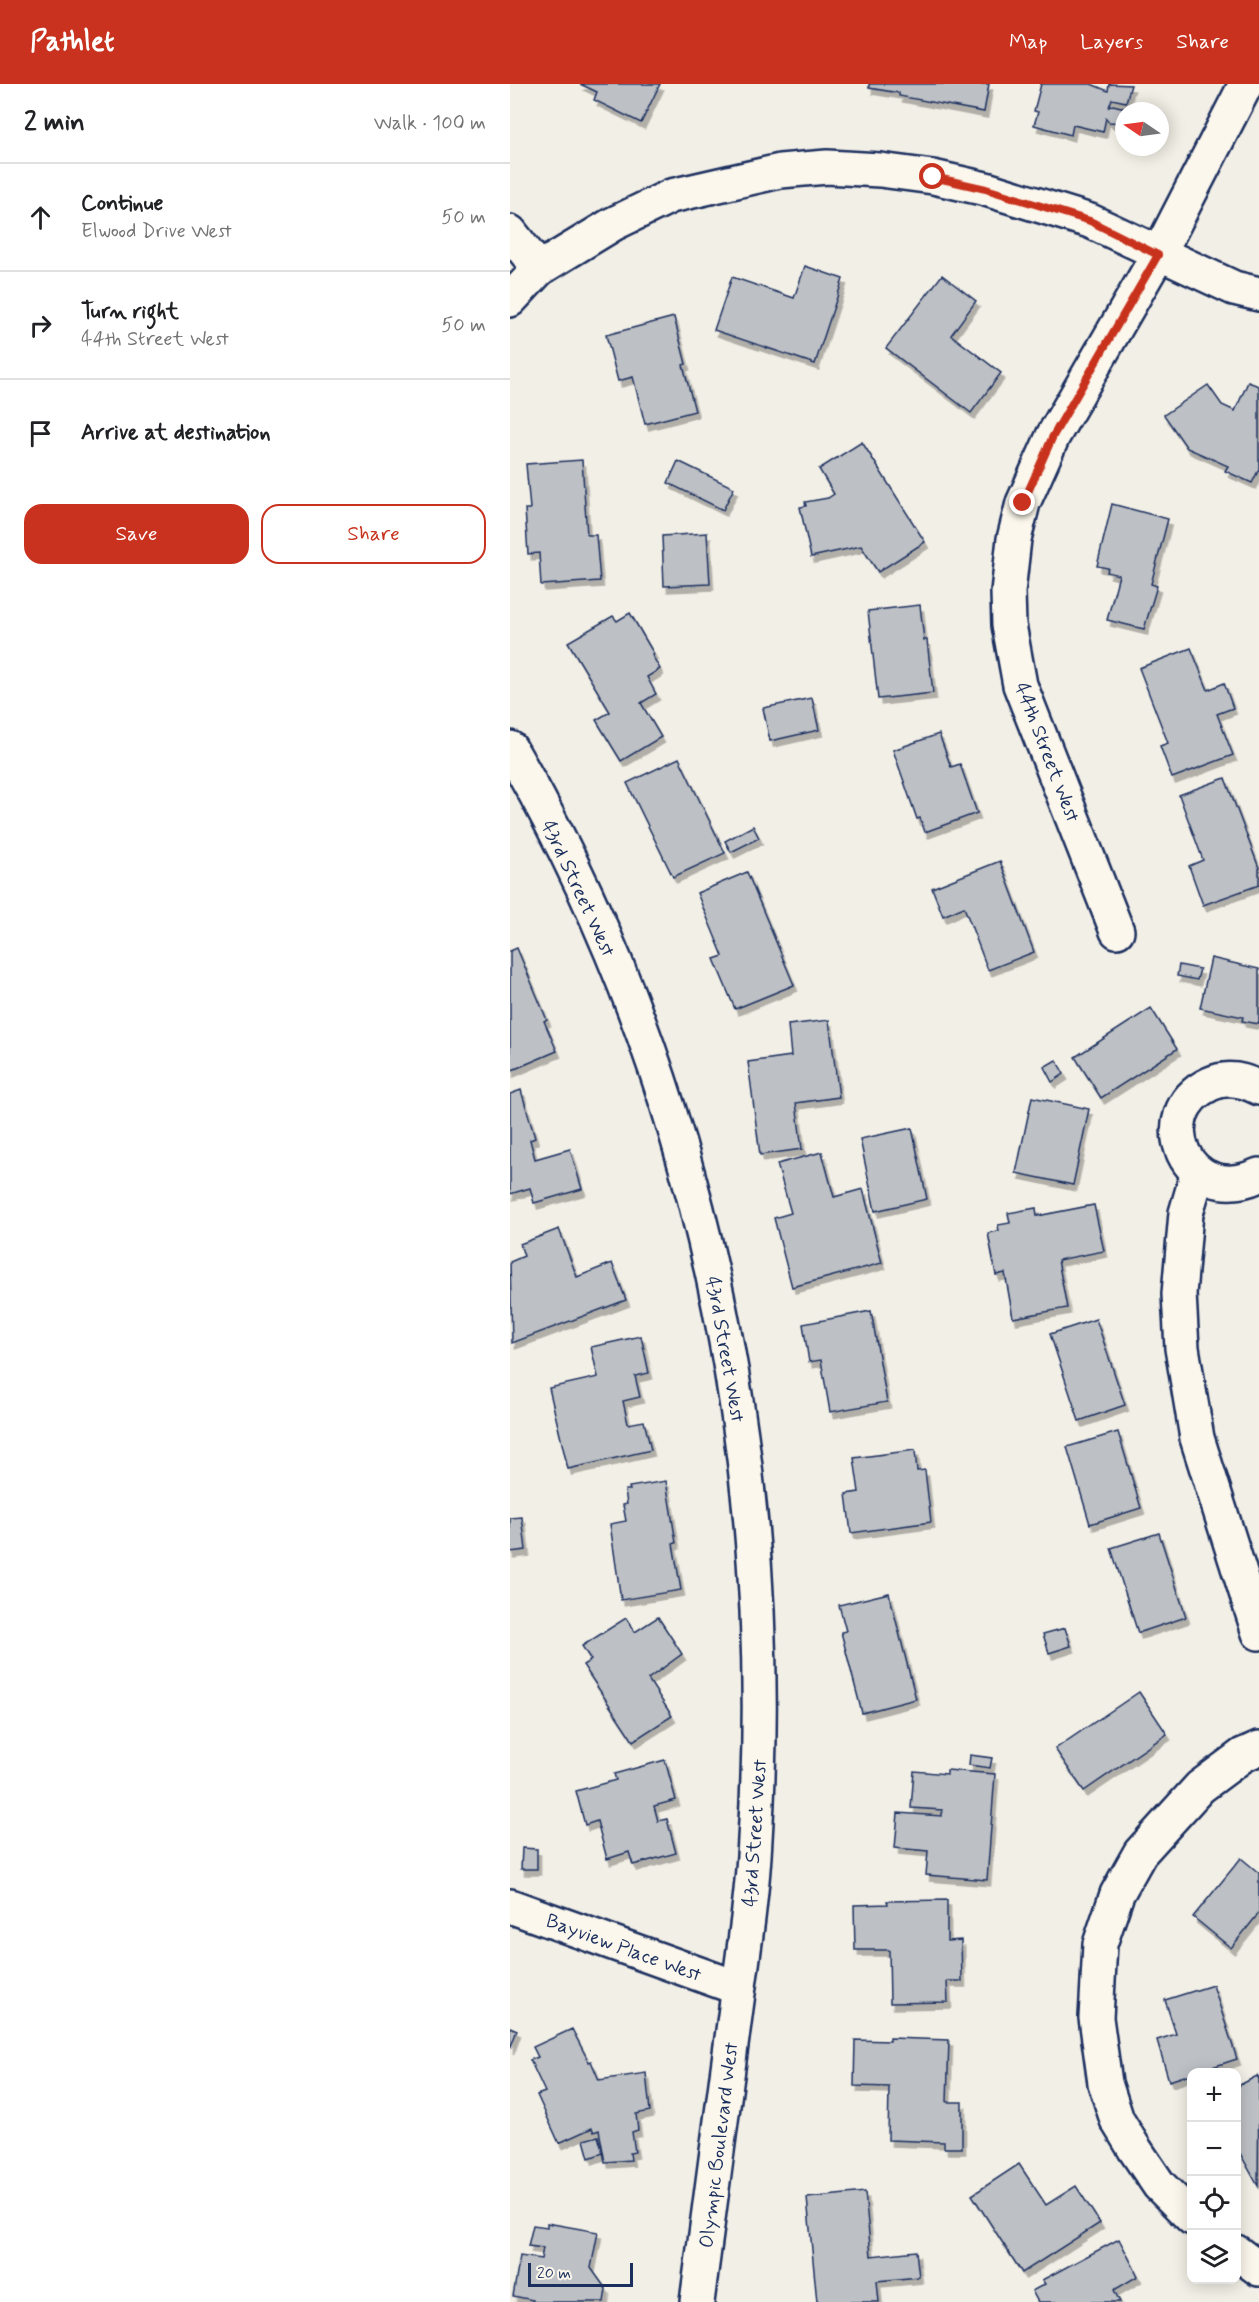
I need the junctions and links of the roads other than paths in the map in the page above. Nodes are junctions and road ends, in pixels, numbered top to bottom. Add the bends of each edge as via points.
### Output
1 (1246, 84) edge
2 (510, 232) edge
3 (1158, 255) junction
4 (539, 269) junction
5 (1259, 294) edge
6 (510, 300) edge
7 (510, 748) edge
8 (1117, 931) dead end
9 (1259, 1088) edge
10 (1198, 1172) junction
11 (1259, 1175) edge
12 (1259, 1633) edge
13 (1259, 1748) edge
14 (510, 1906) edge
15 (738, 1988) junction
16 (1187, 2214) edge
17 (1241, 2256) edge
18 (1259, 2269) edge
19 (697, 2302) edge

1 - 3 street, 44th Street West
2 - 4 street
3 - 4 street via 1090,221 986,189 933,177 827,167 780,171 671,196 613,224
3 - 5 street via 1234,288
3 - 8 street, 44th Street West via 1053,436 1023,503 1008,592 1009,625 1020,686
4 - 6 street
7 - 15 street, 43rd Street West via 558,837 633,1010 692,1189 732,1373 746,1466 759,1654 755,1842
9 - 10 street via 1234,1079 1217,1081 1190,1099 1182,1113 1180,1145
10 - 11 street via 1229,1184
10 - 12 street via 1186,1214 1179,1294 1182,1348 1197,1438
13 - 16 street via 1200,1787 1140,1853 1117,1894 1100,1944 1096,2018 1105,2083 1117,2120 1134,2148
14 - 15 street, Bayview Place West
15 - 19 street, Olympic Boulevard West
17 - 18 street

